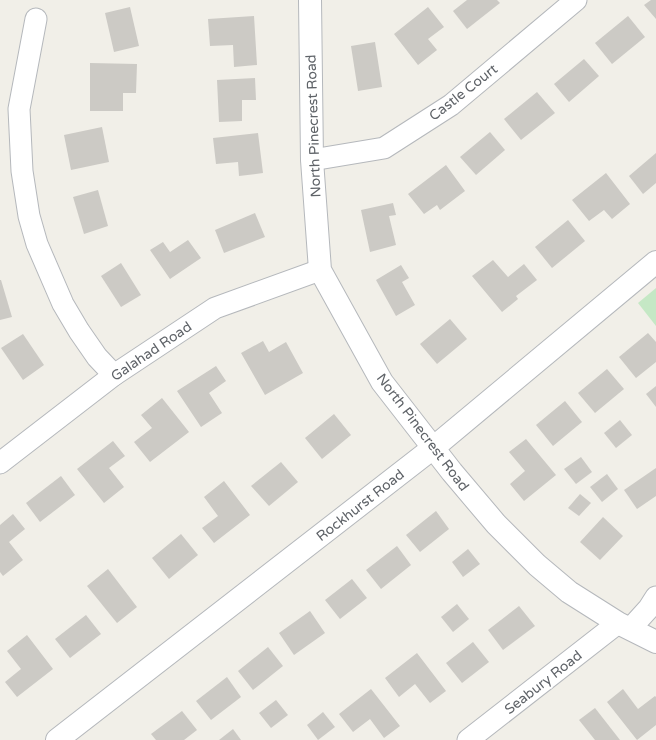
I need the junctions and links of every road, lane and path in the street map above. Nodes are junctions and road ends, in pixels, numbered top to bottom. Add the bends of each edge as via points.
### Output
1 (310, 0) edge
2 (576, 0) edge
3 (36, 19) dead end
4 (312, 160) junction
5 (656, 262) edge
6 (320, 270) junction
7 (114, 375) junction
8 (433, 448) junction
9 (0, 463) edge
10 (656, 597) edge
11 (624, 626) junction
12 (656, 642) edge
13 (58, 740) edge
14 (468, 740) edge

1 - 4 street, North Pinecrest Road
2 - 4 street, Castle Court via 451,105 384,148
3 - 7 street via 19,109 22,172 29,216 37,244 63,304 97,357
4 - 6 street, North Pinecrest Road
5 - 8 street, Rockhurst Road
6 - 7 street, Galahad Road via 215,308
6 - 8 street, North Pinecrest Road via 382,382
7 - 9 street, Galahad Road
8 - 11 street, North Pinecrest Road via 496,524 522,551 569,592
8 - 13 street, Rockhurst Road
10 - 11 street, Seabury Road via 649,608
11 - 12 street, North Pinecrest Road
11 - 14 street, Seabury Road

